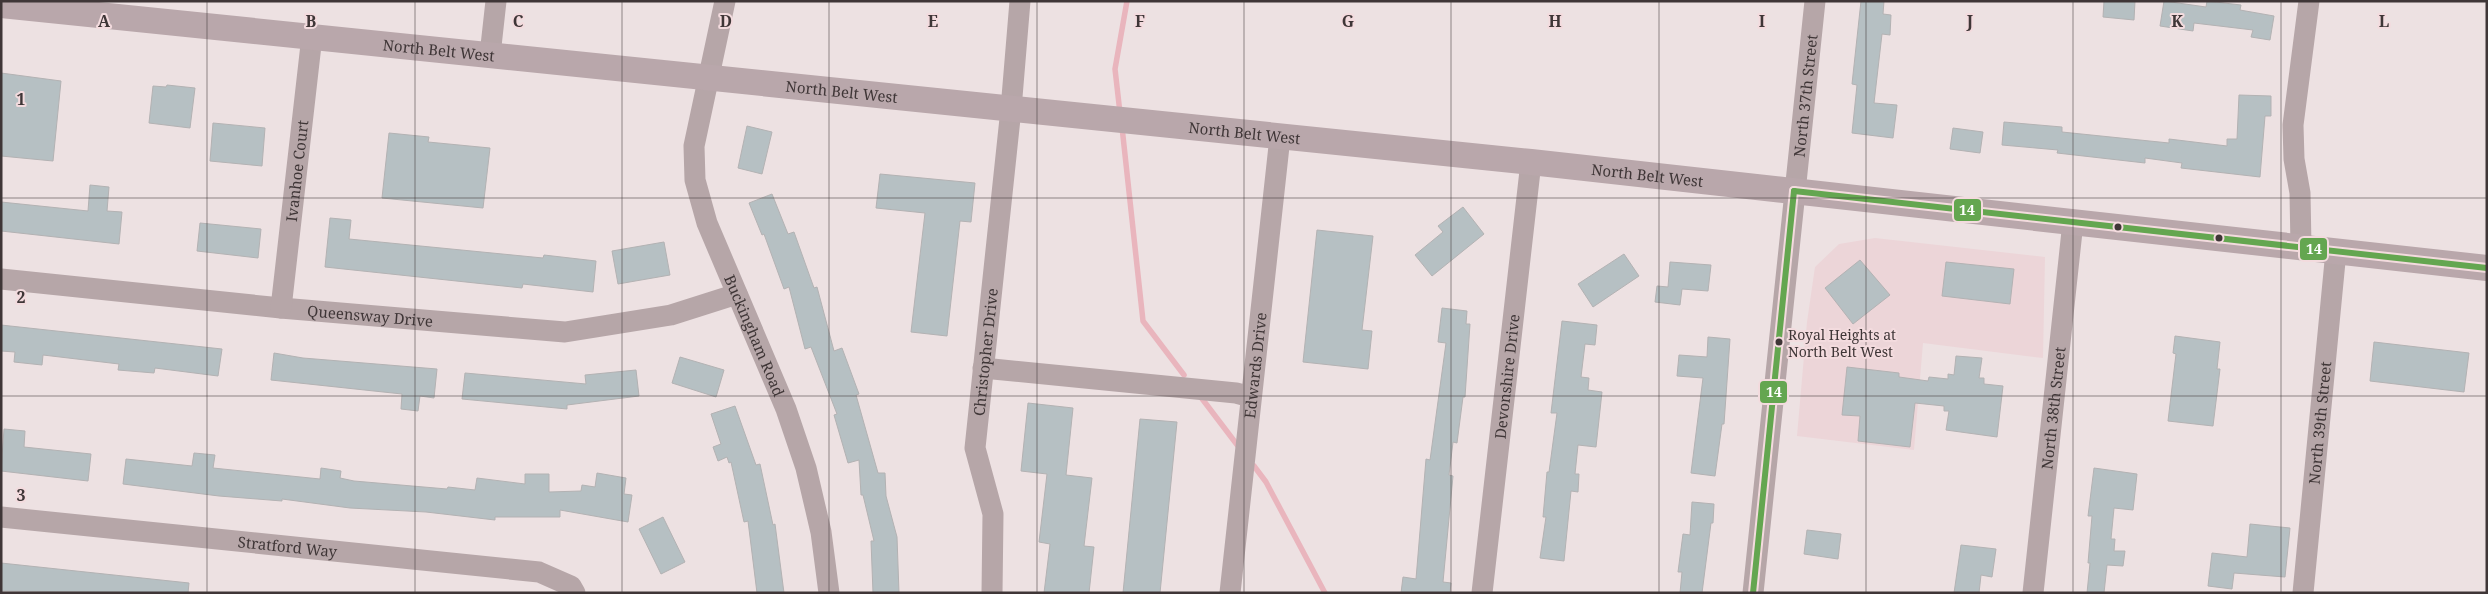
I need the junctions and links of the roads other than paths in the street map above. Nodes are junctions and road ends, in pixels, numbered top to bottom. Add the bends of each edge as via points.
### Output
1 (496, 1) edge
2 (725, 1) edge
3 (1020, 1) edge
4 (1815, 1) edge
5 (2309, 1) edge
6 (1, 5) edge
7 (312, 36) junction
8 (490, 55) junction
9 (709, 78) junction
10 (1011, 110) junction
11 (1280, 138) junction
12 (1531, 162) junction
13 (1794, 190) junction
14 (2073, 222) junction
15 (2301, 247) junction
16 (2336, 252) junction
17 (2487, 268) edge
18 (1, 279) edge
19 (737, 294) junction
20 (281, 308) junction
21 (983, 368) junction
22 (1251, 397) junction
23 (1, 516) edge
24 (573, 589) edge
25 (829, 593) edge
26 (992, 593) edge
27 (1230, 593) edge
28 (1482, 593) edge
29 (1753, 593) edge
30 (2033, 593) edge
31 (2303, 593) edge

1 - 8 street
2 - 9 street, Buckingham Road
3 - 10 street, Christopher Drive
4 - 13 street, North 37th Street
5 - 15 street via 2294,124
6 - 7 main road, North Belt West
7 - 8 main road, North Belt West
7 - 20 street, Ivanhoe Court
8 - 9 main road, North Belt West
9 - 10 main road, North Belt West
9 - 19 street, Buckingham Road via 694,146 695,180 707,223
10 - 11 main road, North Belt West
10 - 21 street, Christopher Drive
11 - 12 main road, North Belt West
11 - 22 street, Edwards Drive
12 - 13 main road, North Belt West
12 - 28 street, Devonshire Drive
13 - 14 main road, North Belt West
13 - 29 street, North 37th Street
14 - 15 main road, North Belt West
14 - 30 street, North 38th Street
15 - 16 main road, North Belt West
16 - 17 main road, North Belt West
16 - 31 street, North 39th Street
18 - 20 street, Queensway Drive
19 - 20 street, Queensway Drive via 671,315 565,332
19 - 25 street, Buckingham Road via 786,409 806,468 821,532
21 - 22 street
21 - 26 street, Christopher Drive via 975,448 994,514
22 - 27 street, Edwards Drive
23 - 24 street, Stratford Way via 539,572

